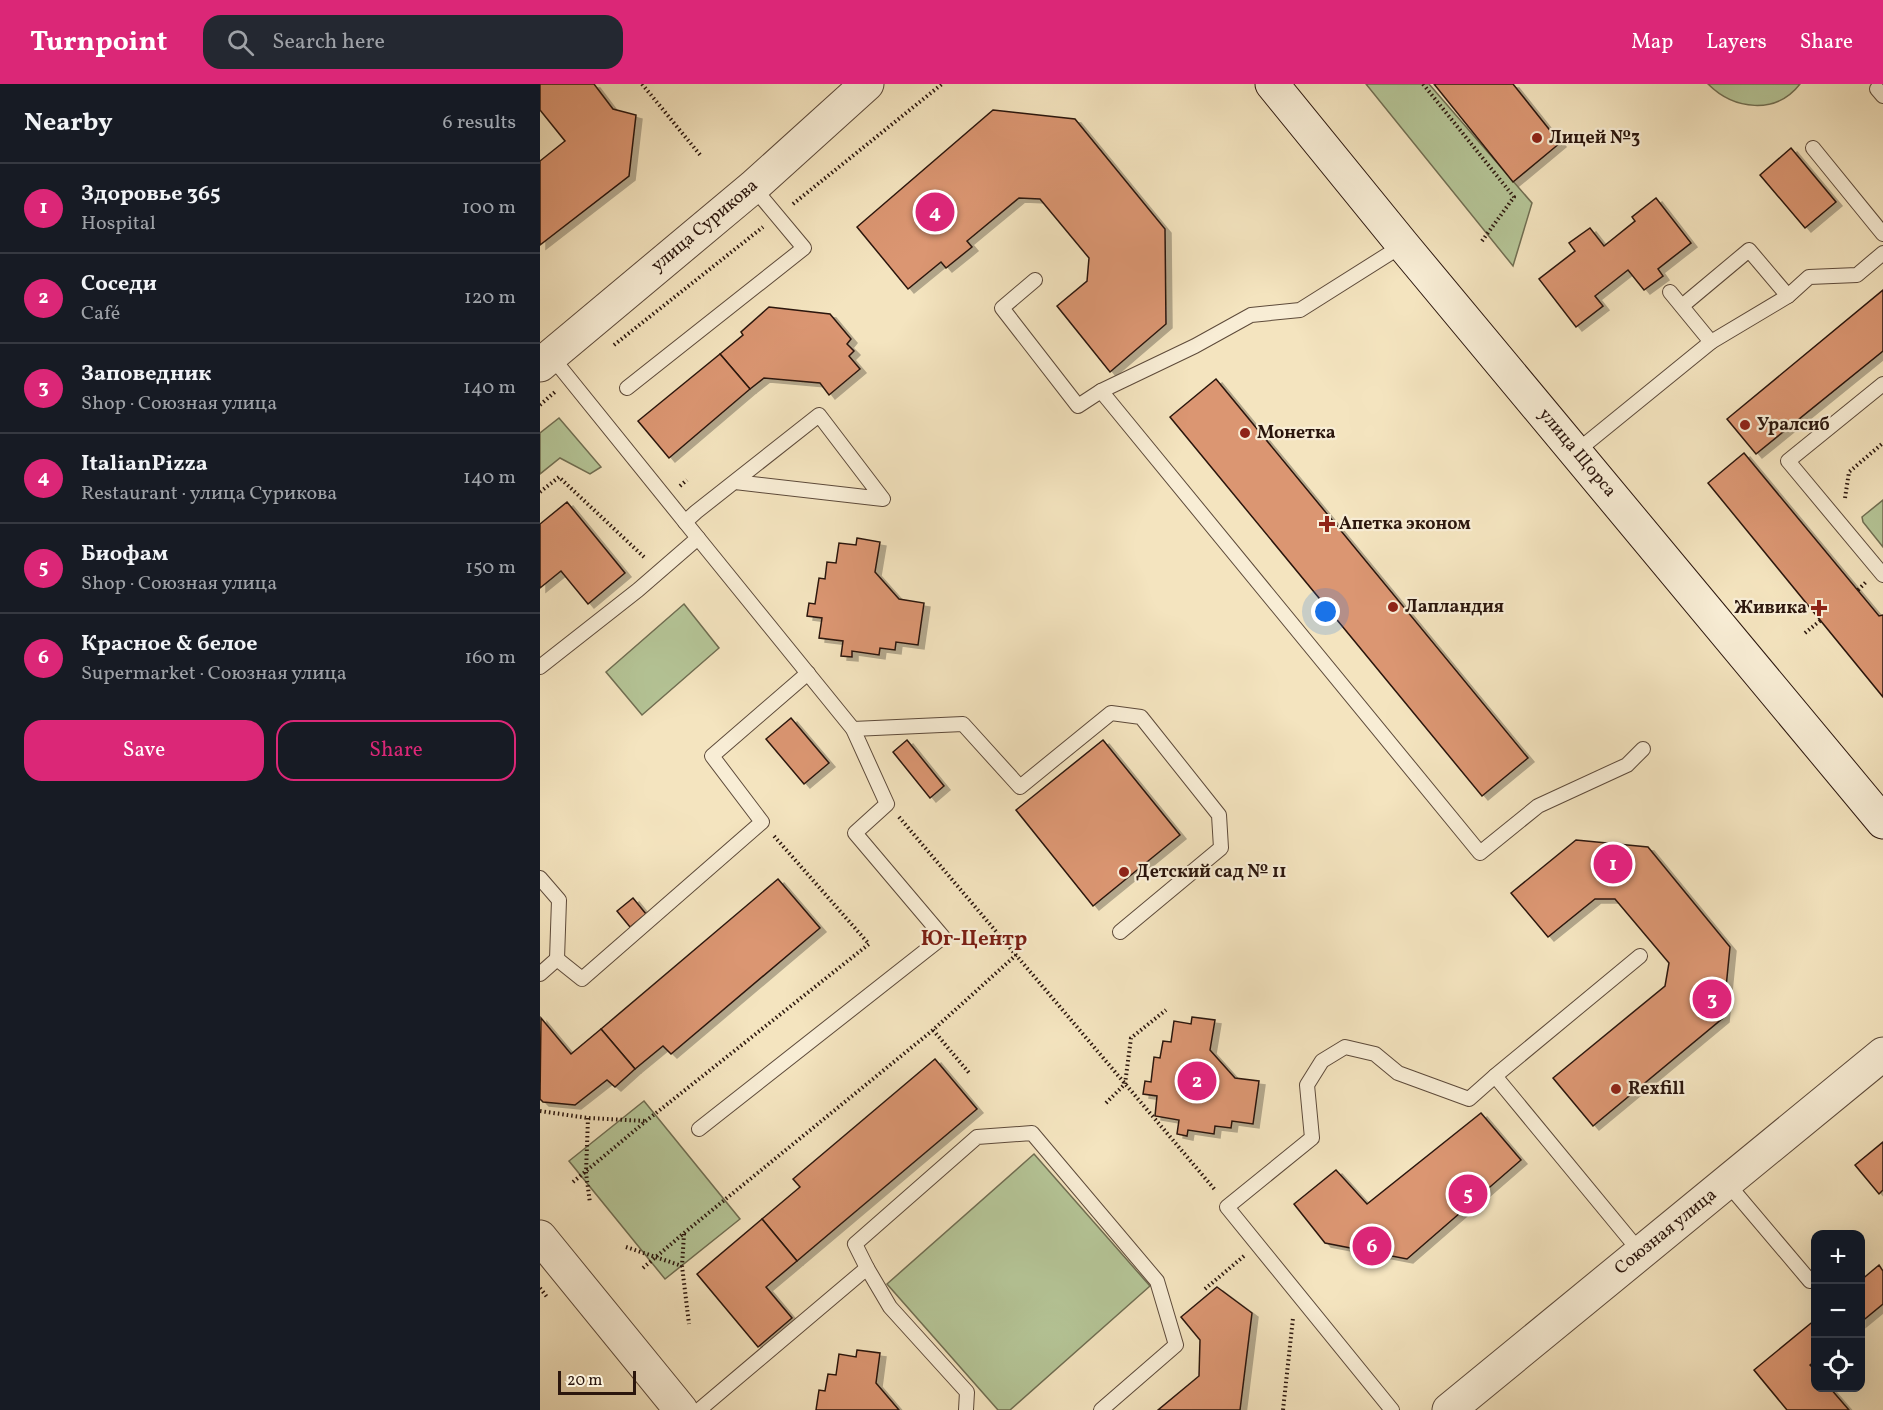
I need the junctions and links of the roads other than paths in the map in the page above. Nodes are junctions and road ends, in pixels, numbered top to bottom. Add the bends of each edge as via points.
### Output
1 (867, 84) edge
2 (1272, 84) edge
3 (1813, 147) dead end
4 (753, 187) junction
5 (1883, 234) edge
6 (1403, 245) junction
7 (1883, 253) edge
8 (1035, 279) dead end
9 (1670, 292) dead end
10 (1788, 297) junction
11 (1682, 306) junction
12 (1711, 342) junction
13 (553, 367) edge
14 (1883, 384) edge
15 (627, 388) dead end
16 (1101, 391) junction
17 (1576, 451) junction
18 (735, 482) junction
19 (685, 522) junction
20 (698, 538) junction
21 (1883, 575) edge
22 (540, 667) edge
23 (808, 673) junction
24 (853, 729) junction
25 (1643, 749) dead end
26 (1883, 822) edge
27 (540, 878) edge
28 (1120, 932) dead end
29 (1640, 956) dead end
30 (557, 959) junction
31 (540, 974) edge
32 (1883, 1054) edge
33 (1495, 1076) junction
34 (699, 1129) dead end
35 (1727, 1183) junction
36 (540, 1237) edge
37 (1641, 1253) junction
38 (867, 1268) junction
39 (1810, 1281) dead end
40 (681, 1410) edge
41 (699, 1410) edge
42 (966, 1410) edge
43 (1101, 1410) edge
44 (1392, 1410) edge
45 (1449, 1410) edge

1 - 4 street, улица Сурикова
2 - 6 street, улица Щорса
3 - 5 lane
4 - 13 street, улица Сурикова
4 - 15 lane via 804,248
6 - 16 lane via 1300,310 1251,315
6 - 17 street, улица Щорса
7 - 10 lane via 1857,276 1809,277
8 - 16 lane via 1002,308 1078,406
9 - 11 lane
10 - 11 lane via 1749,250
10 - 12 lane
11 - 12 lane
12 - 17 lane
13 - 19 lane
14 - 21 lane via 1788,461
16 - 25 lane via 1480,853 1538,806 1627,765
17 - 26 street, улица Щорса
18 - 18 lane via 819,415 883,500 826,493
18 - 19 lane
19 - 20 lane
20 - 22 lane
20 - 23 lane
23 - 24 lane
23 - 30 lane via 712,756 762,822 582,979
24 - 28 lane via 963,724 1020,787 1112,713 1141,717 1219,815 1221,848
24 - 34 lane via 887,804 855,833 943,937
27 - 30 lane via 559,900
29 - 33 lane
30 - 31 lane
32 - 35 street, Союзная улица
33 - 37 lane
33 - 44 lane via 1469,1099 1398,1073 1375,1054 1346,1047 1322,1061 1307,1085 1312,1138 1227,1207
35 - 37 street, Союзная улица
35 - 39 lane
36 - 40 street
37 - 45 street, Союзная улица
38 - 41 lane
38 - 42 lane via 890,1307 967,1392
38 - 43 lane via 855,1244 977,1137 1032,1133 1157,1281 1176,1345

